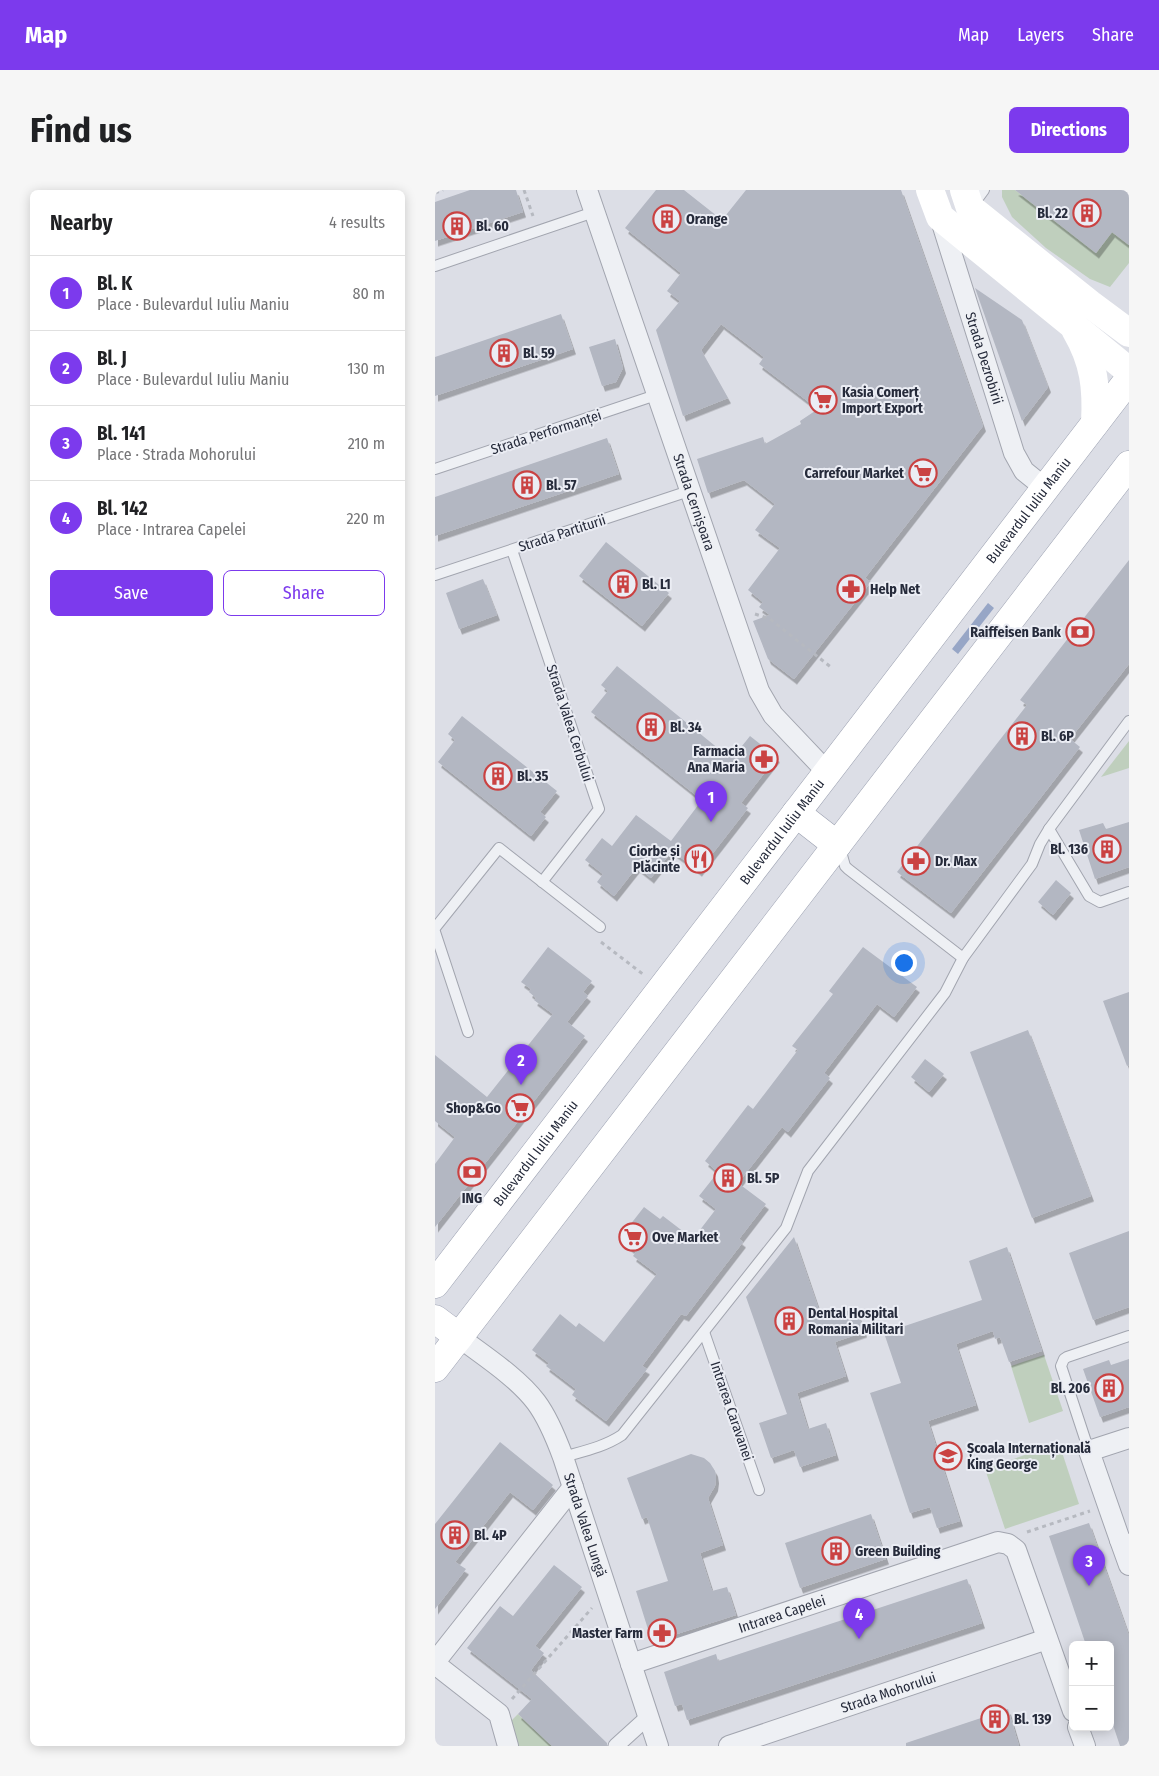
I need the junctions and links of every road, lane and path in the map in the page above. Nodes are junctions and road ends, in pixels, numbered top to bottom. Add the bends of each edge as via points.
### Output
1 (443, 190) edge
2 (524, 190) edge
3 (588, 190) edge
4 (930, 190) edge
5 (435, 193) edge
6 (973, 196) edge
7 (594, 212) junction
8 (940, 217) junction
9 (538, 231) junction
10 (435, 266) edge
11 (1090, 304) junction
12 (1129, 306) edge
13 (1073, 325) junction
14 (1129, 333) edge
15 (1129, 371) edge
16 (1129, 379) edge
17 (656, 395) junction
18 (1095, 423) junction
19 (1129, 465) edge
20 (435, 469) edge
21 (1045, 488) junction
22 (689, 491) junction
23 (512, 550) junction
24 (435, 575) edge
25 (733, 619) junction
26 (832, 668) dead end
27 (1129, 721) edge
28 (828, 773) junction
29 (796, 813) junction
30 (1049, 829) junction
31 (837, 845) junction
32 (542, 882) junction
33 (1129, 892) edge
34 (600, 927) joint
35 (435, 930) edge
36 (963, 958) junction
37 (662, 989) junction
38 (469, 1032) dead end
39 (435, 1284) edge
40 (435, 1318) edge
41 (704, 1332) junction
42 (1129, 1336) edge
43 (459, 1337) junction
44 (435, 1368) edge
45 (1129, 1438) edge
46 (1089, 1451) junction
47 (563, 1457) junction
48 (573, 1487) junction
49 (759, 1490) dead end
50 (1108, 1505) junction
51 (1125, 1543) edge
52 (1007, 1546) junction
53 (1129, 1565) edge
54 (607, 1591) junction
55 (1047, 1639) junction
56 (435, 1663) edge
57 (631, 1664) junction
58 (1069, 1701) edge
59 (499, 1714) junction
60 (648, 1717) junction
61 (1079, 1731) edge
62 (508, 1746) edge
63 (616, 1746) edge
64 (658, 1746) edge
65 (729, 1746) edge
66 (1085, 1746) edge

1 - 5 path
2 - 9 path
3 - 7 street, Strada Cernișoara
4 - 8 main road, Strada Dezrobirii
6 - 8 street
6 - 11 main road
7 - 9 lane
7 - 17 street, Strada Cernișoara
8 - 13 main road
8 - 21 street, Strada Dezrobirii via 1009,439 1018,462 1031,478
9 - 10 lane
11 - 12 main road
11 - 13 main road
11 - 14 main road
13 - 15 main road
13 - 18 main road via 1094,376
16 - 18 main road, Bulevardul Iuliu Maniu
17 - 20 lane, Strada Performanței
17 - 22 street, Strada Cernișoara
18 - 21 main road, Bulevardul Iuliu Maniu
19 - 31 main road
21 - 28 main road, Bulevardul Iuliu Maniu
22 - 23 lane, Strada Partiturii
22 - 25 street, Strada Cernișoara
23 - 24 lane, Strada Partiturii
23 - 32 lane, Strada Valea Cerbului via 599,809
25 - 26 path via 751,613 770,619
25 - 28 street, Strada Cernișoara via 765,704
27 - 30 lane
28 - 29 main road, Bulevardul Iuliu Maniu
29 - 31 main road
29 - 37 main road, Bulevardul Iuliu Maniu
30 - 33 lane via 1089,896 1099,902
30 - 36 lane via 1028,871
31 - 36 lane via 848,869
31 - 43 main road
32 - 34 lane
32 - 35 lane via 499,848
34 - 37 path via 593,936
35 - 38 lane
36 - 41 lane via 945,993 808,1171 786,1228
37 - 39 main road, Bulevardul Iuliu Maniu
40 - 43 main road
41 - 47 lane via 622,1435 600,1447
41 - 49 lane, Intrarea Caravanei
42 - 46 lane via 1067,1357 1062,1362
43 - 44 main road
43 - 47 street, Strada Valea Lungă via 521,1385 535,1401 547,1419
45 - 46 street
46 - 50 street
47 - 48 street, Strada Valea Lungă
48 - 54 street, Strada Valea Lungă
48 - 56 street
50 - 51 street
50 - 52 path
51 - 53 street
52 - 55 street
52 - 57 street, Intrarea Capelei
54 - 57 street, Strada Valea Lungă
54 - 59 path
55 - 58 street
55 - 65 street, Strada Mohorului
56 - 59 street
57 - 60 street, Strada Valea Lungă
59 - 62 street
60 - 63 street
60 - 64 street, Strada Valea Lungă
61 - 66 street

